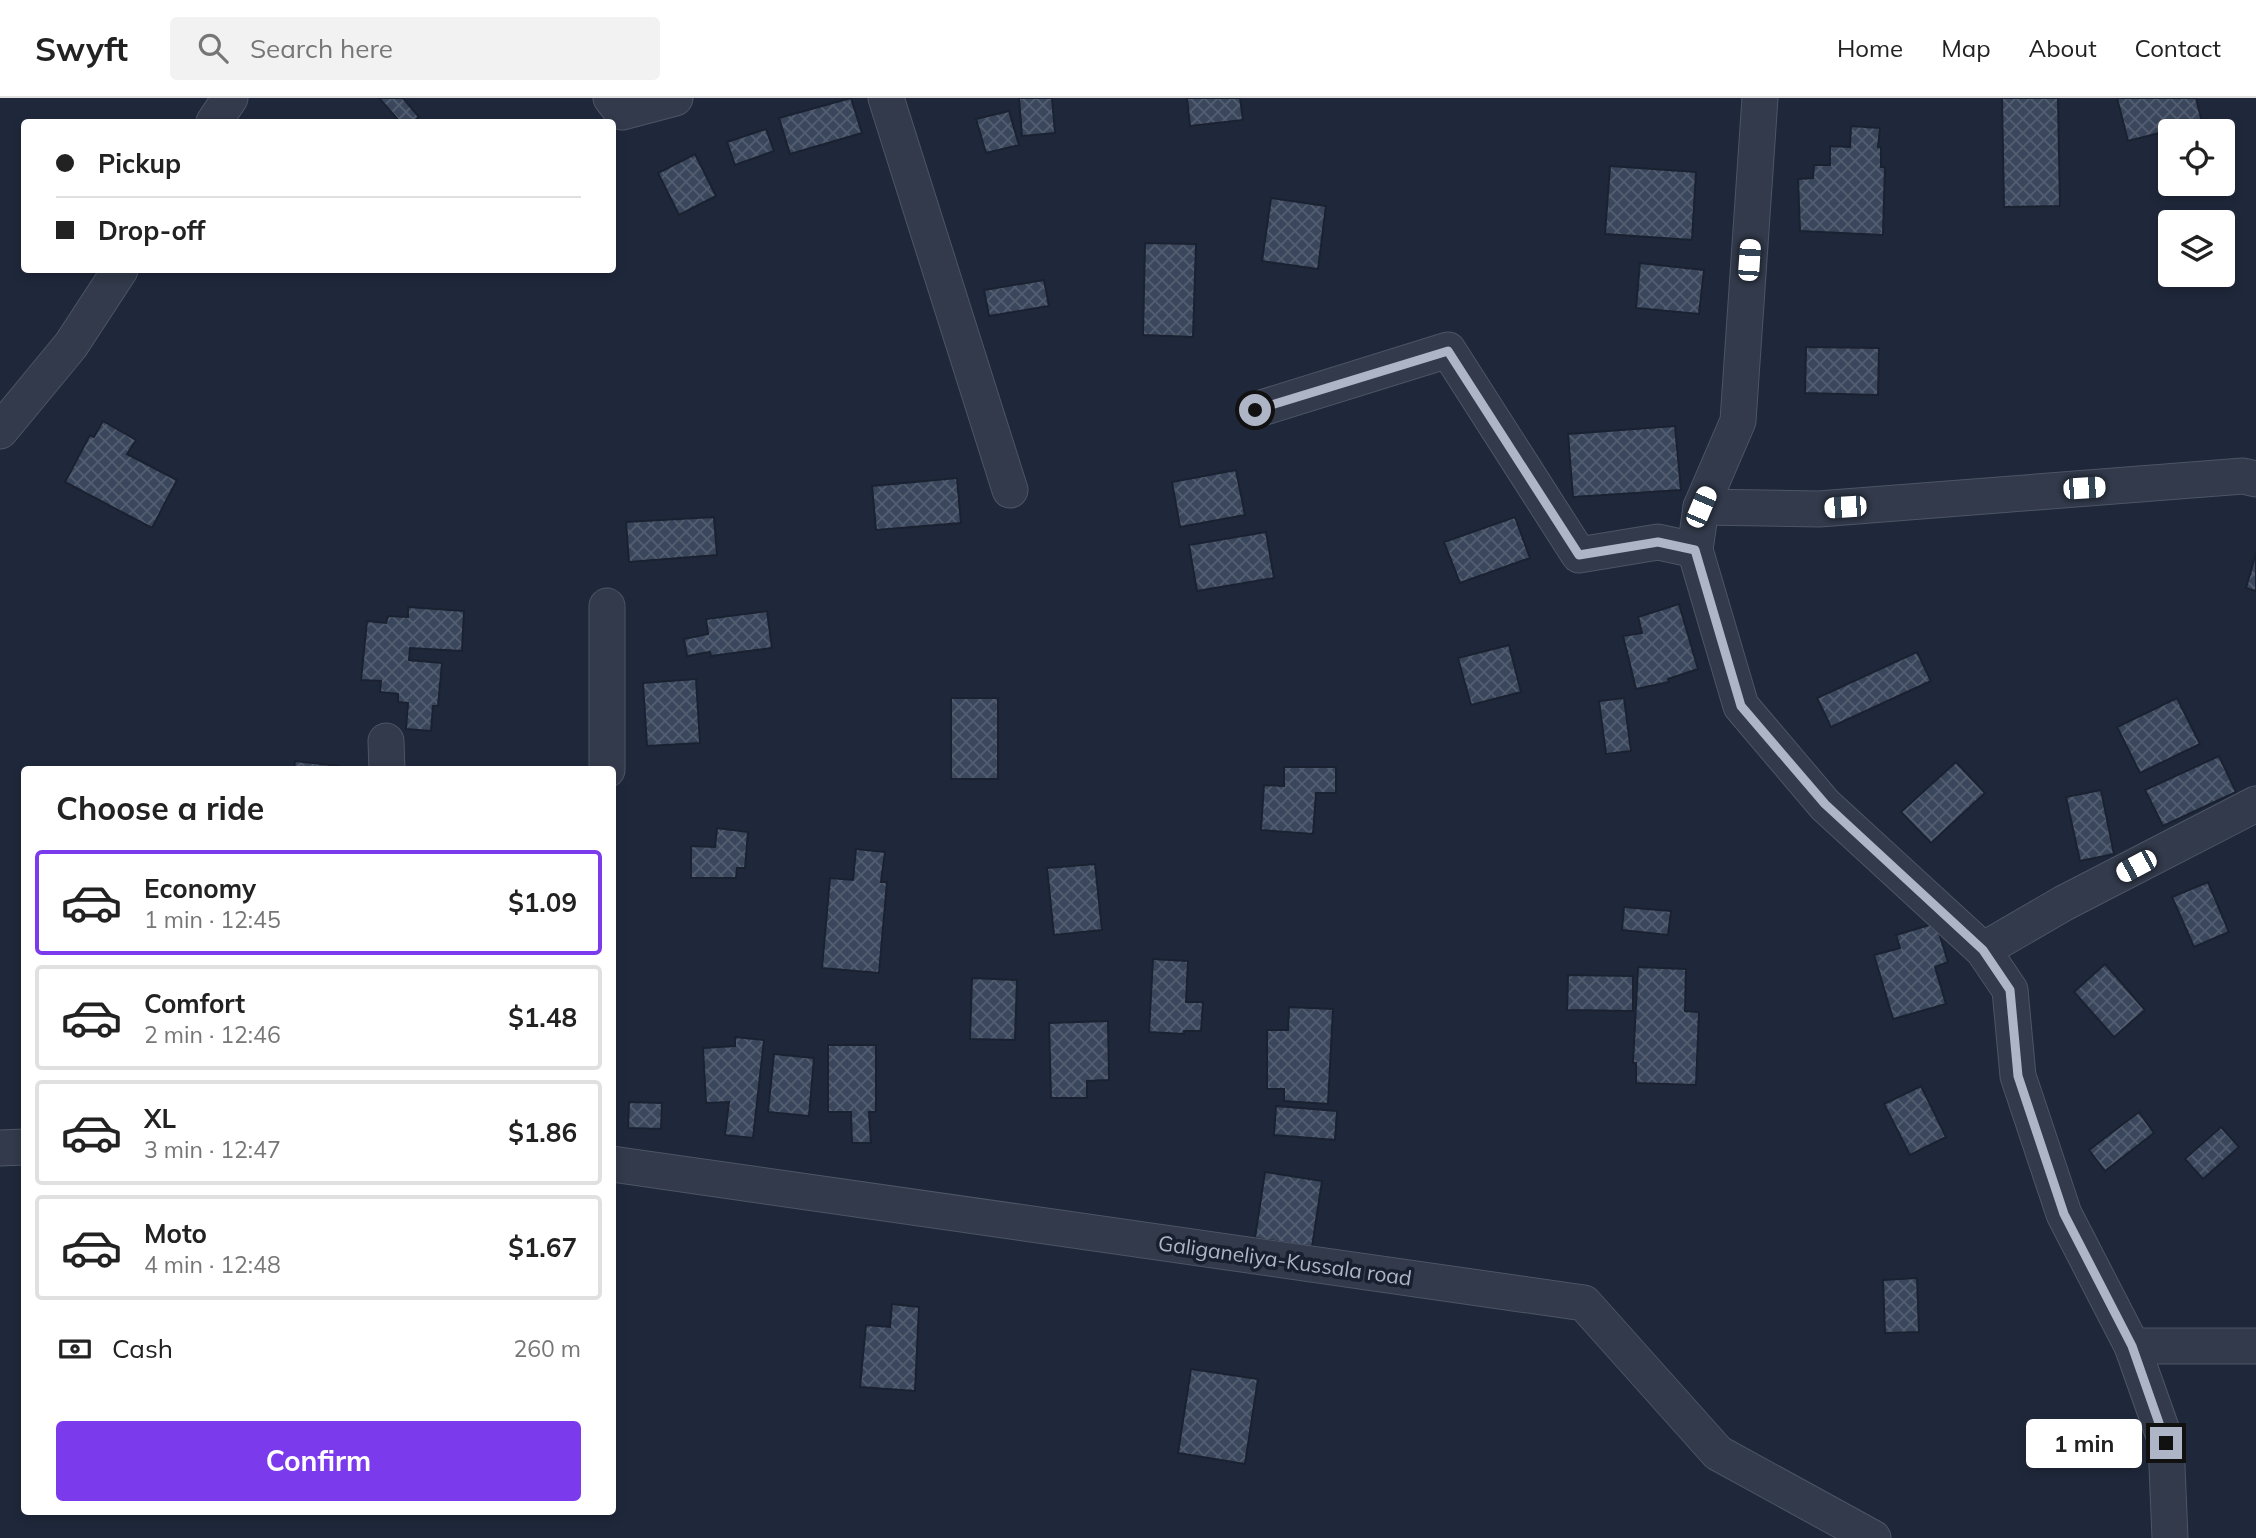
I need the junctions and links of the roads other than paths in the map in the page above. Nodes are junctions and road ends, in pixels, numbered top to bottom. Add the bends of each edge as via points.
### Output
1 (230, 98) edge
2 (611, 98) edge
3 (674, 98) edge
4 (886, 98) edge
5 (1760, 98) edge
6 (216, 119) edge
7 (118, 273) edge
8 (1255, 410) dead end
9 (0, 431) edge
10 (2256, 479) edge
11 (1010, 490) dead end
12 (1701, 507) junction
13 (1695, 550) junction
14 (607, 606) dead end
15 (607, 766) edge
16 (2256, 804) edge
17 (1983, 950) junction
18 (21, 1147) edge
19 (0, 1148) edge
20 (616, 1165) edge
21 (2132, 1346) junction
22 (2256, 1346) edge
23 (1873, 1538) edge
24 (2170, 1538) edge

1 - 6 street
2 - 3 street via 622,112
4 - 11 street
5 - 12 street via 1738,421
7 - 9 street via 71,345
8 - 13 street via 1448,351 1579,555 1658,542
10 - 12 street via 2243,476 1819,509
12 - 13 street
13 - 17 street via 1741,706 1825,804
14 - 15 street
16 - 17 street
17 - 21 street via 2010,990 2018,1076 2064,1214
18 - 19 street
20 - 23 street, Galiganeliya-Kussala road via 1584,1303 1718,1453
21 - 22 street
21 - 24 street via 2166,1443

